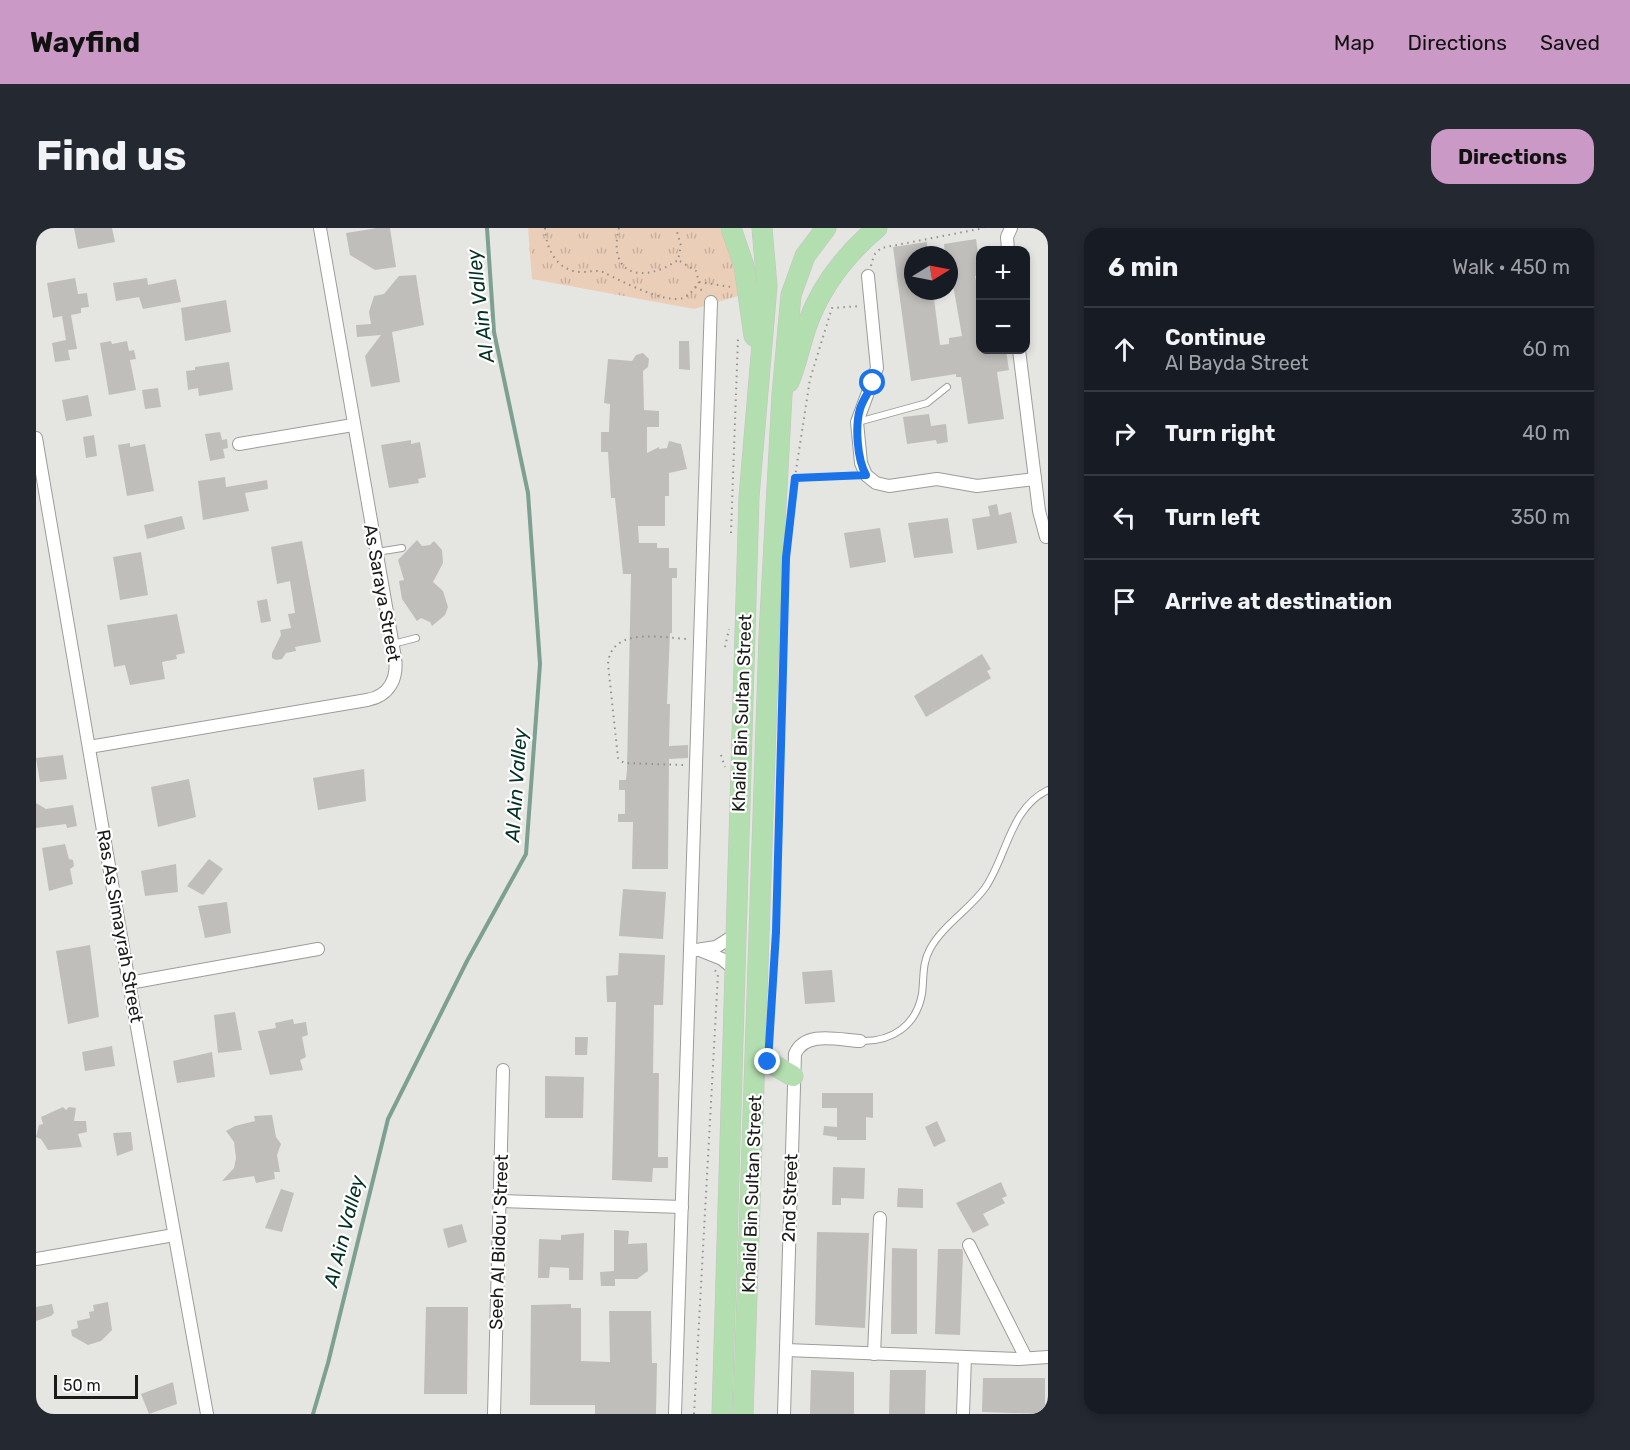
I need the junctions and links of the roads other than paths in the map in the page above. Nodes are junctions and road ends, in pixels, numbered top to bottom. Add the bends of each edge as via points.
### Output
1 (320, 228) edge
2 (731, 228) edge
3 (762, 228) edge
4 (826, 228) edge
5 (878, 228) edge
6 (1011, 228) edge
7 (1008, 246) edge
8 (868, 276) road end
9 (711, 302) dead end
10 (1020, 354) edge
11 (758, 387) junction
12 (947, 387) dead end
13 (782, 395) junction
14 (857, 422) junction
15 (353, 425) junction
16 (239, 444) dead end
17 (37, 445) edge
18 (1035, 478) junction
19 (1046, 537) dead end
20 (402, 548) dead end
21 (376, 552) junction
22 (416, 638) dead end
23 (392, 644) junction
24 (89, 747) junction
25 (1048, 790) edge
26 (735, 935) junction
27 (318, 950) dead end
28 (695, 951) junction
29 (734, 969) junction
30 (129, 983) junction
31 (860, 1041) joint
32 (756, 1055) junction
33 (503, 1070) dead end
34 (793, 1076) junction
35 (500, 1201) junction
36 (682, 1207) junction
37 (880, 1218) dead end
38 (174, 1235) junction
39 (969, 1245) dead end
40 (36, 1258) edge
41 (786, 1350) junction
42 (722, 1353) junction
43 (874, 1354) junction
44 (965, 1357) junction
45 (1048, 1357) edge
46 (1026, 1358) junction
47 (746, 1382) junction
48 (207, 1414) edge
49 (494, 1414) edge
50 (675, 1414) edge
51 (710, 1414) edge
52 (722, 1414) edge
53 (743, 1414) edge
54 (749, 1414) edge
55 (784, 1414) edge
56 (963, 1414) edge

1 - 15 street, As Saraya Street
2 - 11 main road via 748,288
3 - 11 main road, Khalid Bin Sultan Street via 767,286
4 - 13 main road, Khalid Bin Sultan Street via 806,256 793,288
5 - 13 main road via 841,264 822,293
6 - 7 street
8 - 14 street via 877,368
9 - 28 street via 696,765
10 - 18 street
11 - 26 main road, Khalid Bin Sultan Street via 749,497
12 - 14 lane via 927,403
13 - 32 main road, Khalid Bin Sultan Street via 768,636
14 - 18 street via 861,463 866,475 876,483 889,486 938,479 976,486
15 - 16 street
15 - 21 street, As Saraya Street
17 - 24 street, Ras As Simayrah Street
18 - 19 street
20 - 21 lane
21 - 23 street, As Saraya Street
22 - 23 lane
23 - 24 street, As Saraya Street via 394,679 374,699
24 - 30 street, Ras As Simayrah Street
25 - 31 lane via 1029,803 1019,816 992,876 934,942 926,959 922,994 913,1019 887,1038
26 - 28 street via 723,944
26 - 29 main road, Khalid Bin Sultan Street
27 - 30 street
28 - 29 street via 722,959
28 - 36 street
29 - 42 main road, Khalid Bin Sultan Street
30 - 38 street, Ras As Simayrah Street
31 - 34 street, 2nd Street via 805,1041 795,1054
32 - 34 main road
32 - 47 main road, Khalid Bin Sultan Street
33 - 35 street, Seeh Al Bidou' Street
34 - 41 street, 2nd Street
35 - 36 street
35 - 49 street, Seeh Al Bidou' Street
36 - 50 street
37 - 43 street
38 - 40 street
38 - 48 street, Ras As Simayrah Street
39 - 46 street
41 - 43 street
41 - 55 street, 2nd Street
42 - 51 main road
42 - 52 main road, Khalid Bin Sultan Street
43 - 44 street
44 - 46 street
44 - 56 street
45 - 46 street
47 - 53 main road, Khalid Bin Sultan Street
47 - 54 main road

